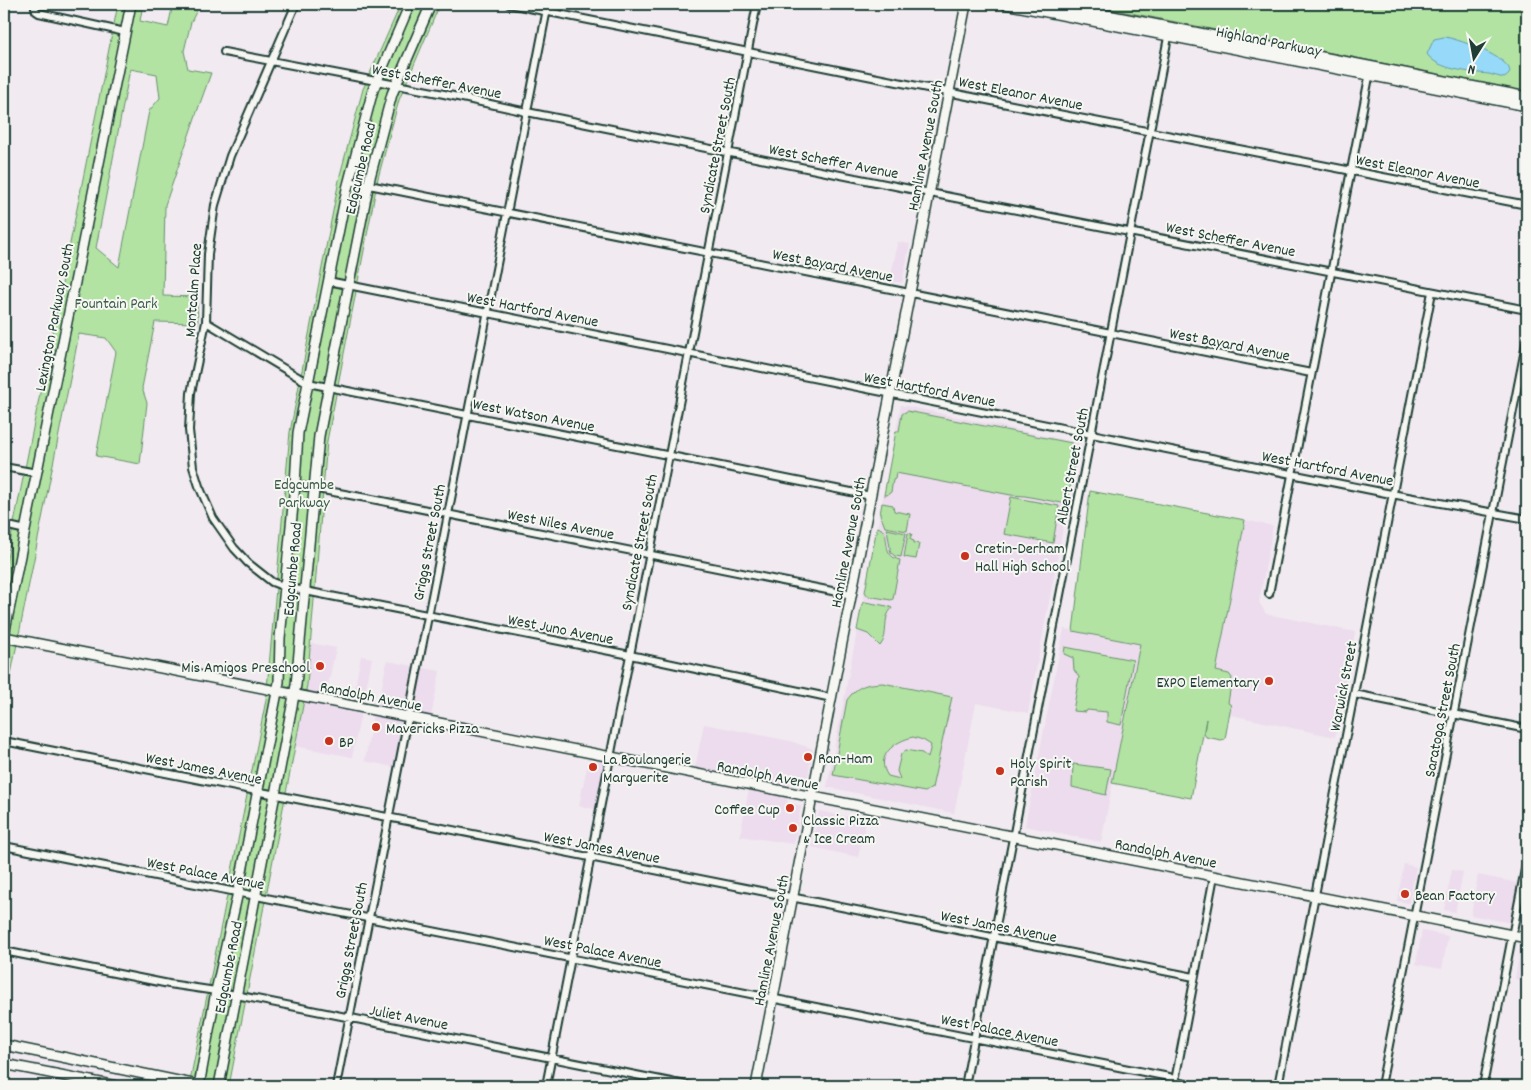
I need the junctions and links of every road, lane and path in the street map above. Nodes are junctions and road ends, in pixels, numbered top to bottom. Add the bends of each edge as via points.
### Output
1 (36, 4) edge
2 (131, 4) edge
3 (296, 4) edge
4 (410, 4) edge
5 (431, 4) edge
6 (509, 4) edge
7 (548, 4) edge
8 (757, 4) edge
9 (966, 4) edge
10 (1005, 4) edge
11 (1051, 4) edge
12 (547, 12) junction
13 (125, 32) junction
14 (1169, 32) junction
15 (224, 52) dead end
16 (748, 52) junction
17 (271, 61) junction
18 (1370, 71) junction
19 (376, 82) junction
20 (396, 86) junction
21 (950, 92) junction
22 (1527, 97) edge
23 (1527, 106) edge
24 (527, 112) junction
25 (1150, 131) junction
26 (728, 152) junction
27 (1351, 171) junction
28 (349, 181) junction
29 (368, 186) junction
30 (930, 193) junction
31 (1527, 205) edge
32 (507, 213) junction
33 (1130, 232) junction
34 (708, 253) junction
35 (1331, 272) junction
36 (328, 281) junction
37 (349, 285) junction
38 (1432, 292) junction
39 (910, 293) junction
40 (1527, 310) edge
41 (487, 313) junction
42 (206, 322) junction
43 (1110, 333) junction
44 (1527, 339) edge
45 (689, 353) junction
46 (1311, 373) junction
47 (308, 383) junction
48 (328, 387) junction
49 (891, 394) junction
50 (467, 414) junction
51 (1091, 434) junction
52 (669, 455) junction
53 (4, 467) edge
54 (37, 473) junction
55 (1292, 474) junction
56 (295, 485) junction
57 (314, 488) junction
58 (1393, 494) junction
59 (871, 496) junction
60 (1494, 513) junction
61 (448, 515) junction
62 (1527, 520) edge
63 (4, 525) edge
64 (26, 530) junction
65 (650, 555) junction
66 (285, 587) junction
67 (305, 591) junction
68 (1269, 594) dead end
69 (852, 595) junction
70 (428, 615) junction
71 (4, 636) edge
72 (630, 655) junction
73 (277, 691) junction
74 (1354, 694) junction
75 (295, 695) junction
76 (832, 698) junction
77 (1454, 714) junction
78 (408, 717) junction
79 (1527, 729) edge
80 (4, 741) edge
81 (610, 758) junction
82 (257, 792) junction
83 (276, 795) junction
84 (812, 798) junction
85 (388, 818) junction
86 (1013, 837) junction
87 (4, 846) edge
88 (591, 858) junction
89 (1527, 859) edge
90 (1214, 876) junction
91 (238, 892) junction
92 (256, 895) junction
93 (1315, 896) junction
94 (793, 898) junction
95 (1415, 916) junction
96 (369, 917) junction
97 (1513, 935) junction
98 (993, 938) junction
99 (1527, 938) edge
100 (4, 951) edge
101 (571, 958) junction
102 (1194, 977) junction
103 (216, 991) junction
104 (237, 996) junction
105 (773, 998) junction
106 (349, 1018) junction
107 (974, 1038) junction
108 (4, 1045) edge
109 (552, 1058) junction
110 (4, 1064) edge
111 (1174, 1084) edge
112 (116, 1086) edge
113 (200, 1086) edge
114 (219, 1086) edge
115 (336, 1086) edge
116 (546, 1086) edge
117 (692, 1086) edge
118 (756, 1086) edge
119 (965, 1086) edge
120 (1195, 1086) edge
121 (1278, 1086) edge
122 (1381, 1086) edge
123 (1483, 1086) edge

1 - 13 street via 39,13
2 - 13 street, Lexington Parkway South
3 - 17 street, Montcalm Place
4 - 19 street, Edgcumbe Road
5 - 20 street, Edgcumbe Road
6 - 12 street, West Eleanor Avenue
7 - 12 street, Griggs Street South
8 - 16 street, Syndicate Street South
9 - 21 street, Hamline Avenue South
10 - 14 street, Highland Parkway
11 - 14 street, Highland Parkway
12 - 16 street, West Eleanor Avenue
12 - 24 street, Griggs Street South
13 - 54 street, Lexington Parkway South
14 - 18 street, Highland Parkway
14 - 25 street, Albert Street South
15 - 17 street, West Scheffer Avenue
16 - 21 street, West Eleanor Avenue
16 - 26 street, Syndicate Street South
17 - 19 street, West Scheffer Avenue
17 - 42 street, Montcalm Place via 220,183 208,254
18 - 22 street, Highland Parkway
18 - 23 street, Highland Parkway
18 - 27 street
19 - 20 street, West Scheffer Avenue
19 - 28 street, Edgcumbe Road
20 - 24 street, West Scheffer Avenue
20 - 29 street, Edgcumbe Road
21 - 25 street, West Eleanor Avenue
21 - 30 street, Hamline Avenue South
24 - 26 street, West Scheffer Avenue
24 - 32 street, Griggs Street South
25 - 27 street, West Eleanor Avenue
25 - 33 street, Albert Street South
26 - 30 street, West Scheffer Avenue
26 - 34 street, Syndicate Street South
27 - 31 street, West Eleanor Avenue
27 - 35 street
28 - 29 street, West Bayard Avenue
28 - 36 street, Edgcumbe Road
29 - 32 street, West Bayard Avenue
29 - 37 street, Edgcumbe Road
30 - 33 street, West Scheffer Avenue
30 - 39 street, Hamline Avenue South
32 - 34 street, West Bayard Avenue
32 - 41 street, Griggs Street South
33 - 35 street, West Scheffer Avenue
33 - 43 street, Albert Street South
34 - 39 street, West Bayard Avenue
34 - 45 street, Syndicate Street South
35 - 38 street, West Scheffer Avenue
35 - 46 street
36 - 37 street, West Hartford Avenue
36 - 47 street, Edgcumbe Road
37 - 41 street, West Hartford Avenue
37 - 48 street, Edgcumbe Road
38 - 40 street, West Scheffer Avenue
38 - 58 street, Warwick Street
39 - 43 street, West Bayard Avenue
39 - 49 street, Hamline Avenue South
41 - 45 street, West Hartford Avenue
41 - 50 street, Griggs Street South
42 - 47 street, West Watson Avenue
42 - 66 street, Montcalm Place via 189,410 190,448 198,486 213,518 234,548 272,582
43 - 46 street, West Bayard Avenue
43 - 51 street, Albert Street South
44 - 60 street, Saratoga Street South
45 - 49 street, West Hartford Avenue
45 - 52 street, Syndicate Street South
46 - 55 street
47 - 48 street, West Watson Avenue
47 - 56 street, Edgcumbe Road via 298,433
48 - 50 street, West Watson Avenue
48 - 57 street, Edgcumbe Road via 318,436
49 - 51 street, West Hartford Avenue
49 - 59 street, Hamline Avenue South
50 - 52 street, West Watson Avenue
50 - 61 street, Griggs Street South
51 - 55 street, West Hartford Avenue
51 - 86 street, Albert Street South
52 - 59 street, West Watson Avenue
52 - 65 street, Syndicate Street South
53 - 54 street
54 - 64 street, Lexington Parkway South
55 - 58 street, West Hartford Avenue
55 - 68 street
56 - 57 street, West Niles Avenue
56 - 66 street, Edgcumbe Road
57 - 61 street, West Niles Avenue
57 - 67 street, Edgcumbe Road
58 - 60 street, West Hartford Avenue
58 - 74 street, Warwick Street
59 - 69 street, Hamline Avenue South
60 - 62 street, West Hartford Avenue
60 - 77 street, Saratoga Street South
61 - 65 street, West Niles Avenue
61 - 70 street, Griggs Street South
63 - 64 street
64 - 71 street, Lexington Parkway South
65 - 69 street, West Niles Avenue
65 - 72 street, Syndicate Street South
66 - 67 street, West Juno Avenue
66 - 73 street, Edgcumbe Road
67 - 70 street, West Juno Avenue
67 - 75 street, Edgcumbe Road
69 - 76 street, Hamline Avenue South
70 - 72 street, West Juno Avenue
70 - 78 street, Griggs Street South
71 - 73 street, Randolph Avenue
72 - 76 street, West Juno Avenue
72 - 81 street, Syndicate Street South
73 - 75 street, Randolph Avenue
73 - 82 street, Edgcumbe Road
74 - 77 street
74 - 93 street, Warwick Street
75 - 78 street, Randolph Avenue
75 - 83 street, Edgcumbe Road
76 - 84 street, Hamline Avenue South
77 - 79 street
77 - 95 street, Saratoga Street South
78 - 81 street, Randolph Avenue
78 - 85 street, Griggs Street South
80 - 82 street, West James Avenue
81 - 84 street, Randolph Avenue
81 - 88 street, Syndicate Street South
82 - 83 street, West James Avenue
82 - 91 street, Edgcumbe Road
83 - 85 street, West James Avenue
83 - 92 street, Edgcumbe Road
84 - 86 street, Randolph Avenue
84 - 94 street, Hamline Avenue South
85 - 88 street, West James Avenue
85 - 96 street, Griggs Street South
86 - 90 street, Randolph Avenue
86 - 98 street, Albert Street South
87 - 91 street, West Palace Avenue
88 - 94 street, West James Avenue
88 - 101 street, Syndicate Street South
89 - 97 street
90 - 93 street, Randolph Avenue
90 - 102 street
91 - 92 street, West Palace Avenue
91 - 103 street, Edgcumbe Road
92 - 96 street, West Palace Avenue
92 - 104 street, Edgcumbe Road
93 - 95 street, Randolph Avenue
93 - 121 street, Warwick Street
94 - 98 street, West James Avenue
94 - 105 street, Hamline Avenue South
95 - 97 street, Randolph Avenue
95 - 122 street, Saratoga Street South
96 - 101 street, West Palace Avenue
96 - 106 street, Griggs Street South
97 - 99 street, Randolph Avenue
97 - 123 street
98 - 102 street, West James Avenue
98 - 107 street, Albert Street South
100 - 103 street, Juliet Avenue
101 - 105 street, West Palace Avenue
101 - 109 street, Syndicate Street South
102 - 111 street
103 - 104 street, Juliet Avenue
103 - 113 street, Edgcumbe Road
104 - 106 street, Juliet Avenue
104 - 114 street, Edgcumbe Road
105 - 107 street, West Palace Avenue
105 - 118 street, Hamline Avenue South
106 - 109 street, Juliet Avenue
106 - 115 street, Griggs Street South
107 - 111 street, West Palace Avenue via 1167,1076
107 - 119 street, Albert Street South
108 - 113 street, Edgcumbe Road
109 - 116 street, Syndicate Street South
109 - 117 street, Juliet Avenue
110 - 112 street
111 - 120 street, West Palace Avenue

